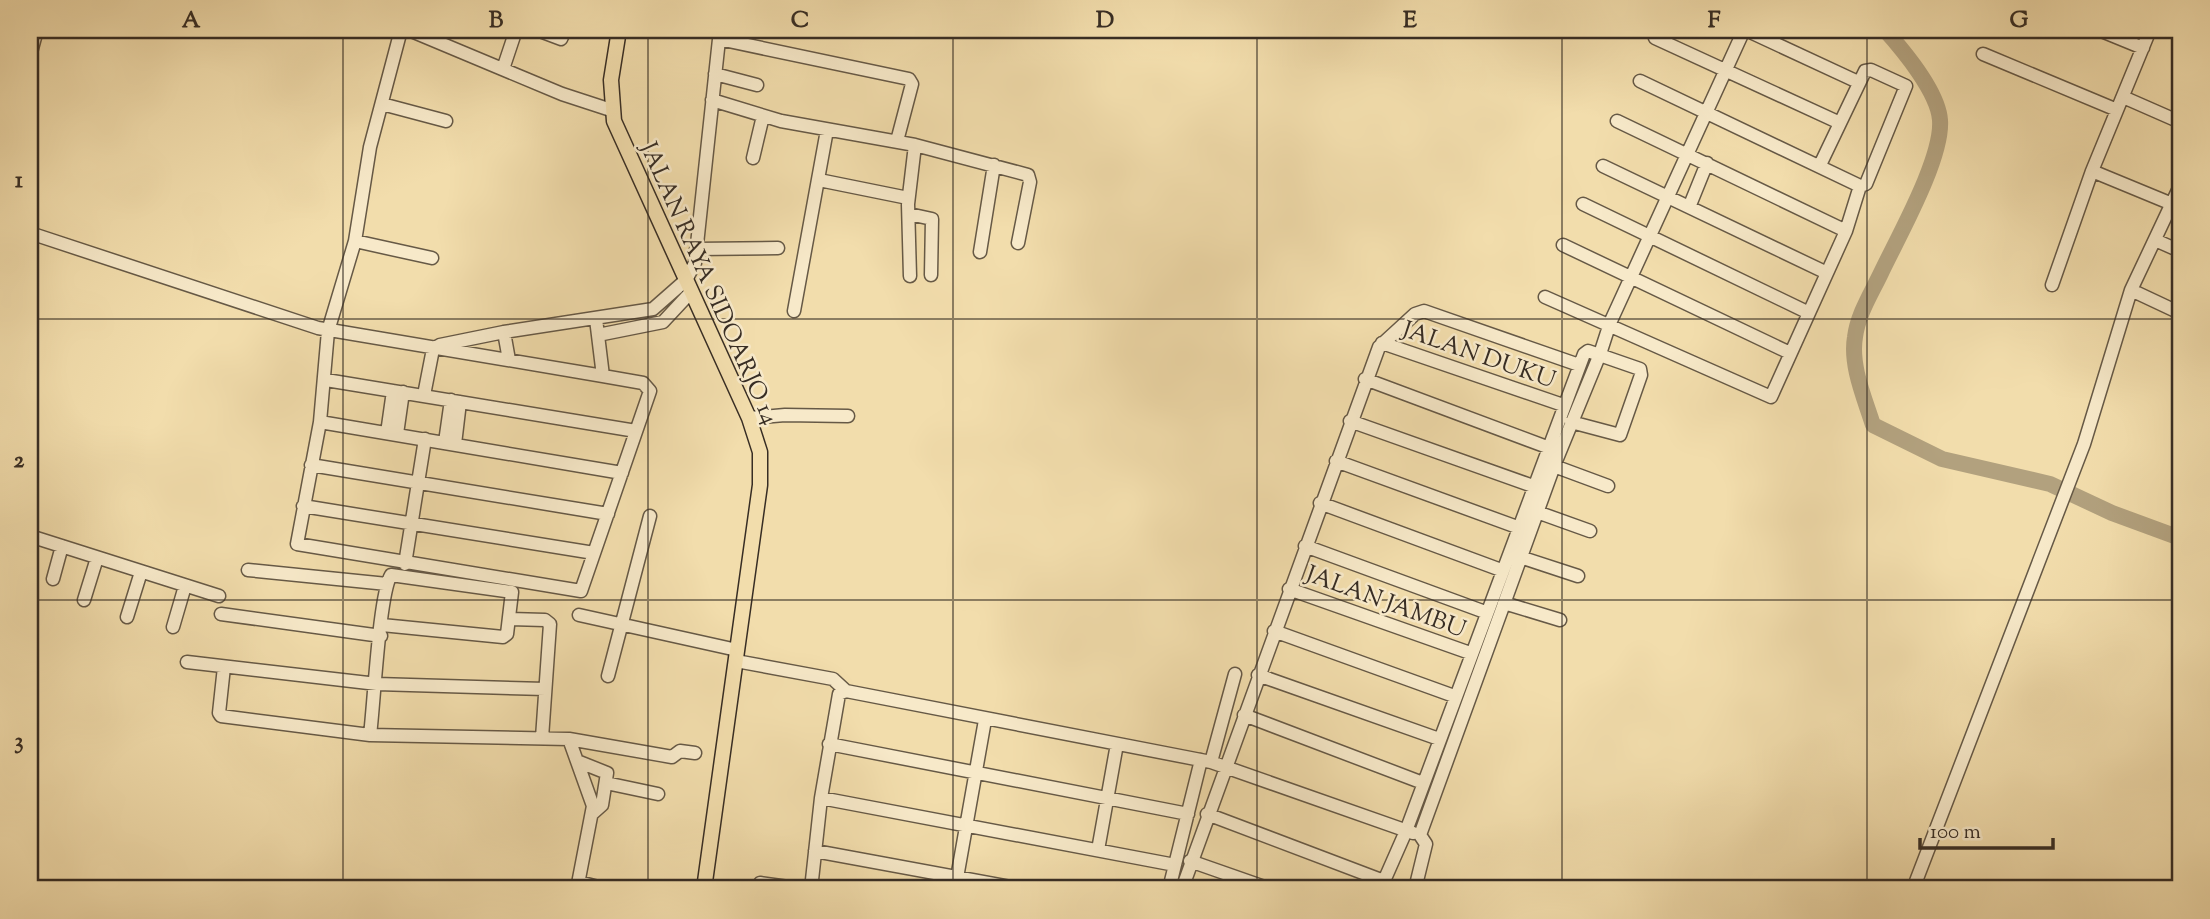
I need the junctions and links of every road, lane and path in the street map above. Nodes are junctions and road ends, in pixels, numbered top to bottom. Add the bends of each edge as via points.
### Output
1 (37, 30) edge
2 (401, 30) edge
3 (409, 30) edge
4 (516, 30) edge
5 (537, 30) edge
6 (565, 30) edge
7 (619, 30) edge
8 (1745, 30) edge
9 (2099, 30) edge
10 (2150, 30) edge
11 (720, 34) edge
12 (1655, 38) dead end
13 (2143, 48) junction
14 (1983, 54) dead end
15 (30, 56) edge
16 (503, 69) junction
17 (1726, 71) junction
18 (715, 74) junction
19 (1640, 81) dead end
20 (1858, 82) junction
21 (757, 85) dead end
22 (2123, 97) junction
23 (712, 100) junction
24 (382, 104) junction
25 (611, 110) junction
26 (2117, 110) junction
27 (1706, 114) junction
28 (762, 116) junction
29 (446, 121) dead end
30 (1618, 121) dead end
31 (2180, 122) edge
32 (1840, 123) junction
33 (828, 130) junction
34 (897, 141) junction
35 (915, 145) junction
36 (1688, 153) junction
37 (753, 158) dead end
38 (1707, 163) junction
39 (993, 165) junction
40 (1820, 165) junction
41 (1603, 166) dead end
42 (2092, 171) junction
43 (819, 180) junction
44 (1860, 186) junction
45 (2180, 186) edge
46 (1669, 195) junction
47 (908, 198) junction
48 (1583, 204) dead end
49 (2172, 204) junction
50 (1689, 205) junction
51 (909, 214) junction
52 (1846, 231) junction
53 (30, 233) edge
54 (1648, 236) junction
55 (2155, 240) junction
56 (355, 241) junction
57 (1018, 243) dead end
58 (1563, 245) dead end
59 (778, 248) dead end
60 (696, 249) junction
61 (2180, 251) edge
62 (980, 253) dead end
63 (432, 258) dead end
64 (1827, 272) junction
65 (931, 275) dead end
66 (910, 276) dead end
67 (1630, 277) junction
68 (2052, 285) dead end
69 (688, 286) junction
70 (2131, 290) junction
71 (1545, 297) dead end
72 (653, 309) junction
73 (794, 311) dead end
74 (1807, 312) junction
75 (2180, 313) edge
76 (615, 317) junction
77 (596, 319) junction
78 (663, 322) junction
79 (1610, 323) junction
80 (328, 331) junction
81 (504, 332) junction
82 (616, 332) junction
83 (598, 335) junction
84 (1382, 343) junction
85 (438, 348) junction
86 (1790, 353) junction
87 (1600, 354) junction
88 (509, 360) junction
89 (1579, 365) junction
90 (603, 376) junction
91 (1365, 379) junction
92 (326, 380) junction
93 (398, 392) junction
94 (428, 396) junction
95 (456, 401) junction
96 (1563, 405) junction
97 (848, 416) dead end
98 (749, 418) junction
99 (1350, 421) junction
100 (320, 422) junction
101 (1571, 422) junction
102 (636, 431) junction
103 (392, 433) junction
104 (421, 438) junction
105 (450, 443) junction
106 (1547, 447) junction
107 (1336, 461) junction
108 (311, 465) junction
109 (1554, 466) junction
110 (622, 473) junction
111 (415, 484) junction
112 (1533, 486) junction
113 (1608, 486) dead end
114 (1320, 503) junction
115 (303, 506) junction
116 (1537, 512) junction
117 (608, 514) junction
118 (650, 516) dead end
119 (410, 523) junction
120 (1517, 527) junction
121 (1590, 531) dead end
122 (30, 538) edge
123 (62, 546) junction
124 (1305, 546) junction
125 (594, 553) junction
126 (1520, 557) junction
127 (97, 558) junction
128 (405, 564) junction
129 (248, 570) dead end
130 (1501, 570) junction
131 (141, 572) junction
132 (1578, 576) dead end
133 (53, 579) dead end
134 (387, 584) junction
135 (185, 586) junction
136 (1289, 589) junction
137 (219, 596) dead end
138 (84, 600) dead end
139 (1504, 603) junction
140 (1485, 612) junction
141 (221, 614) dead end
142 (579, 615) dead end
143 (127, 617) dead end
144 (510, 619) junction
145 (1560, 620) dead end
146 (620, 624) junction
147 (173, 626) dead end
148 (382, 630) junction
149 (1274, 631) junction
150 (1470, 653) junction
151 (736, 656) junction
152 (187, 662) dead end
153 (224, 667) junction
154 (1235, 674) dead end
155 (1258, 675) junction
156 (608, 676) dead end
157 (377, 679) junction
158 (545, 689) junction
159 (846, 691) junction
160 (1454, 696) junction
161 (1244, 715) junction
162 (985, 720) junction
163 (370, 735) junction
164 (542, 738) junction
165 (569, 739) junction
166 (1439, 739) junction
167 (829, 744) junction
168 (1117, 744) junction
169 (695, 753) dead end
170 (577, 761) junction
171 (1206, 761) junction
172 (1225, 766) junction
173 (976, 774) junction
174 (606, 783) junction
175 (1423, 783) junction
176 (658, 794) dead end
177 (821, 798) junction
178 (1109, 798) junction
179 (593, 813) junction
180 (1188, 814) junction
181 (1207, 814) junction
182 (967, 826) junction
183 (1406, 831) junction
184 (1420, 835) junction
185 (1098, 850) junction
186 (815, 851) junction
187 (1190, 861) junction
188 (1175, 865) junction
189 (760, 883) dead end
190 (956, 883) edge
191 (1380, 885) edge
192 (578, 886) edge
193 (606, 889) edge
194 (704, 889) edge
195 (803, 889) edge
196 (811, 889) edge
197 (1021, 889) edge
198 (1169, 889) edge
199 (1182, 889) edge
200 (1270, 889) edge
201 (1415, 889) edge
202 (1913, 889) edge

1 - 15 street
2 - 24 street
3 - 16 street
4 - 16 street
5 - 6 street via 561,39
7 - 25 main road, JALAN RAYA SIDOARJO 14
8 - 17 street
8 - 20 street
9 - 13 street
10 - 13 street
11 - 18 street
11 - 34 street via 909,79 912,84
12 - 17 street
13 - 22 street
14 - 26 street
16 - 25 street
17 - 27 street
17 - 32 street
18 - 21 street
18 - 23 street
19 - 27 street
20 - 32 street
20 - 44 street via 1871,70 1907,89 1866,184
22 - 26 street
22 - 31 street
23 - 28 street
23 - 60 street
24 - 29 street
24 - 56 street
25 - 69 main road, JALAN RAYA SIDOARJO 14
26 - 42 street
27 - 36 street
27 - 40 street
28 - 33 street
28 - 37 street
30 - 36 street
32 - 40 street
33 - 34 street
33 - 43 street
34 - 35 street
35 - 39 street
35 - 47 street
36 - 38 street
36 - 46 street
38 - 50 street
38 - 52 street
39 - 57 street via 1030,178
39 - 62 street
40 - 44 street
41 - 46 street
42 - 49 street
42 - 68 street
43 - 47 street
43 - 73 street
44 - 52 street
45 - 49 street
46 - 50 street
46 - 54 street
47 - 51 street
48 - 54 street
49 - 55 street
50 - 64 street
51 - 65 street via 932,219
51 - 66 street
52 - 64 street
53 - 80 street
54 - 67 street
54 - 74 street
55 - 61 street
55 - 70 street
56 - 63 street
56 - 80 street
58 - 67 street
59 - 60 street
60 - 69 street
64 - 74 street
67 - 79 street
67 - 86 street
69 - 72 street
69 - 78 street
69 - 98 main road, JALAN RAYA SIDOARJO 14
70 - 75 street
70 - 202 street via 2084,444
71 - 79 street
72 - 76 street
72 - 78 street
74 - 86 street
76 - 77 street
76 - 82 street
77 - 81 street
77 - 83 street
78 - 82 street
79 - 86 street via 1771,397
79 - 87 street
80 - 85 street
80 - 92 street
81 - 85 street
81 - 88 street
82 - 83 street
83 - 90 street
84 - 89 street via 1424,311
84 - 91 street
84 - 96 street, JALAN DUKU
85 - 88 street
85 - 94 street
87 - 89 street via 1586,352
87 - 101 street
87 - 101 street via 1641,371 1620,435
88 - 90 street
89 - 96 street
90 - 102 street via 643,383 649,389
91 - 99 street
91 - 106 street
92 - 93 street
92 - 100 street
93 - 94 street
93 - 103 street
94 - 95 street
95 - 102 street
95 - 105 street
96 - 106 street
97 - 98 street
98 - 151 main road, JALAN RAYA SIDOARJO 14 via 760,452 760,485
99 - 107 street
99 - 112 street
100 - 103 street
100 - 108 street
101 - 109 street
102 - 110 street
103 - 104 street
104 - 105 street
104 - 111 street
105 - 110 street
106 - 112 street
107 - 114 street
107 - 120 street
108 - 111 street
108 - 115 street
109 - 113 street
109 - 116 street
110 - 117 street
111 - 117 street
111 - 119 street
112 - 120 street
114 - 124 street
114 - 130 street
115 - 119 street
115 - 128 street via 296,540 300,546
116 - 121 street
116 - 126 street
117 - 125 street
118 - 146 street
119 - 125 street
119 - 128 street
120 - 130 street
122 - 123 street
123 - 127 street
123 - 133 street
124 - 136 street
124 - 140 street
125 - 128 street via 578,592
126 - 132 street
126 - 139 street
127 - 131 street
127 - 138 street
129 - 134 street
130 - 140 street
131 - 135 street
131 - 143 street
134 - 144 street via 391,575 397,575 508,590 512,594
134 - 148 street
135 - 137 street
135 - 147 street
136 - 149 street
136 - 150 street, JALAN JAMBU
139 - 145 street
139 - 184 street
140 - 150 street
141 - 148 street
142 - 146 street
144 - 148 street via 507,634 501,637
144 - 158 street via 550,624
146 - 151 street
146 - 156 street
148 - 157 street
149 - 155 street
149 - 160 street
150 - 160 street
151 - 159 street via 834,679
151 - 194 main road, JALAN RAYA SIDOARJO 14
152 - 153 street
153 - 157 street
153 - 163 street via 219,715
154 - 171 street
155 - 161 street
155 - 166 street
157 - 158 street
157 - 163 street
158 - 164 street
159 - 162 street
159 - 167 street via 839,694
160 - 166 street
161 - 172 street
161 - 175 street
162 - 168 street
162 - 173 street
163 - 164 street
164 - 165 street
165 - 169 street via 672,757 680,751
165 - 170 street
166 - 175 street
167 - 173 street
167 - 177 street
168 - 171 street
168 - 178 street
170 - 174 street via 606,771
170 - 179 street
171 - 172 street
171 - 180 street
172 - 181 street
172 - 183 street
173 - 178 street
173 - 182 street
174 - 176 street
174 - 179 street via 602,805
175 - 183 street
177 - 182 street
177 - 186 street
178 - 180 street
178 - 185 street
179 - 192 street
180 - 188 street
181 - 187 street
181 - 191 street
182 - 185 street
182 - 190 street
183 - 184 street
183 - 191 street
184 - 201 street via 1426,844
185 - 188 street
186 - 190 street
186 - 196 street
187 - 199 street
187 - 200 street
188 - 198 street
189 - 195 street
190 - 197 street
192 - 193 street

